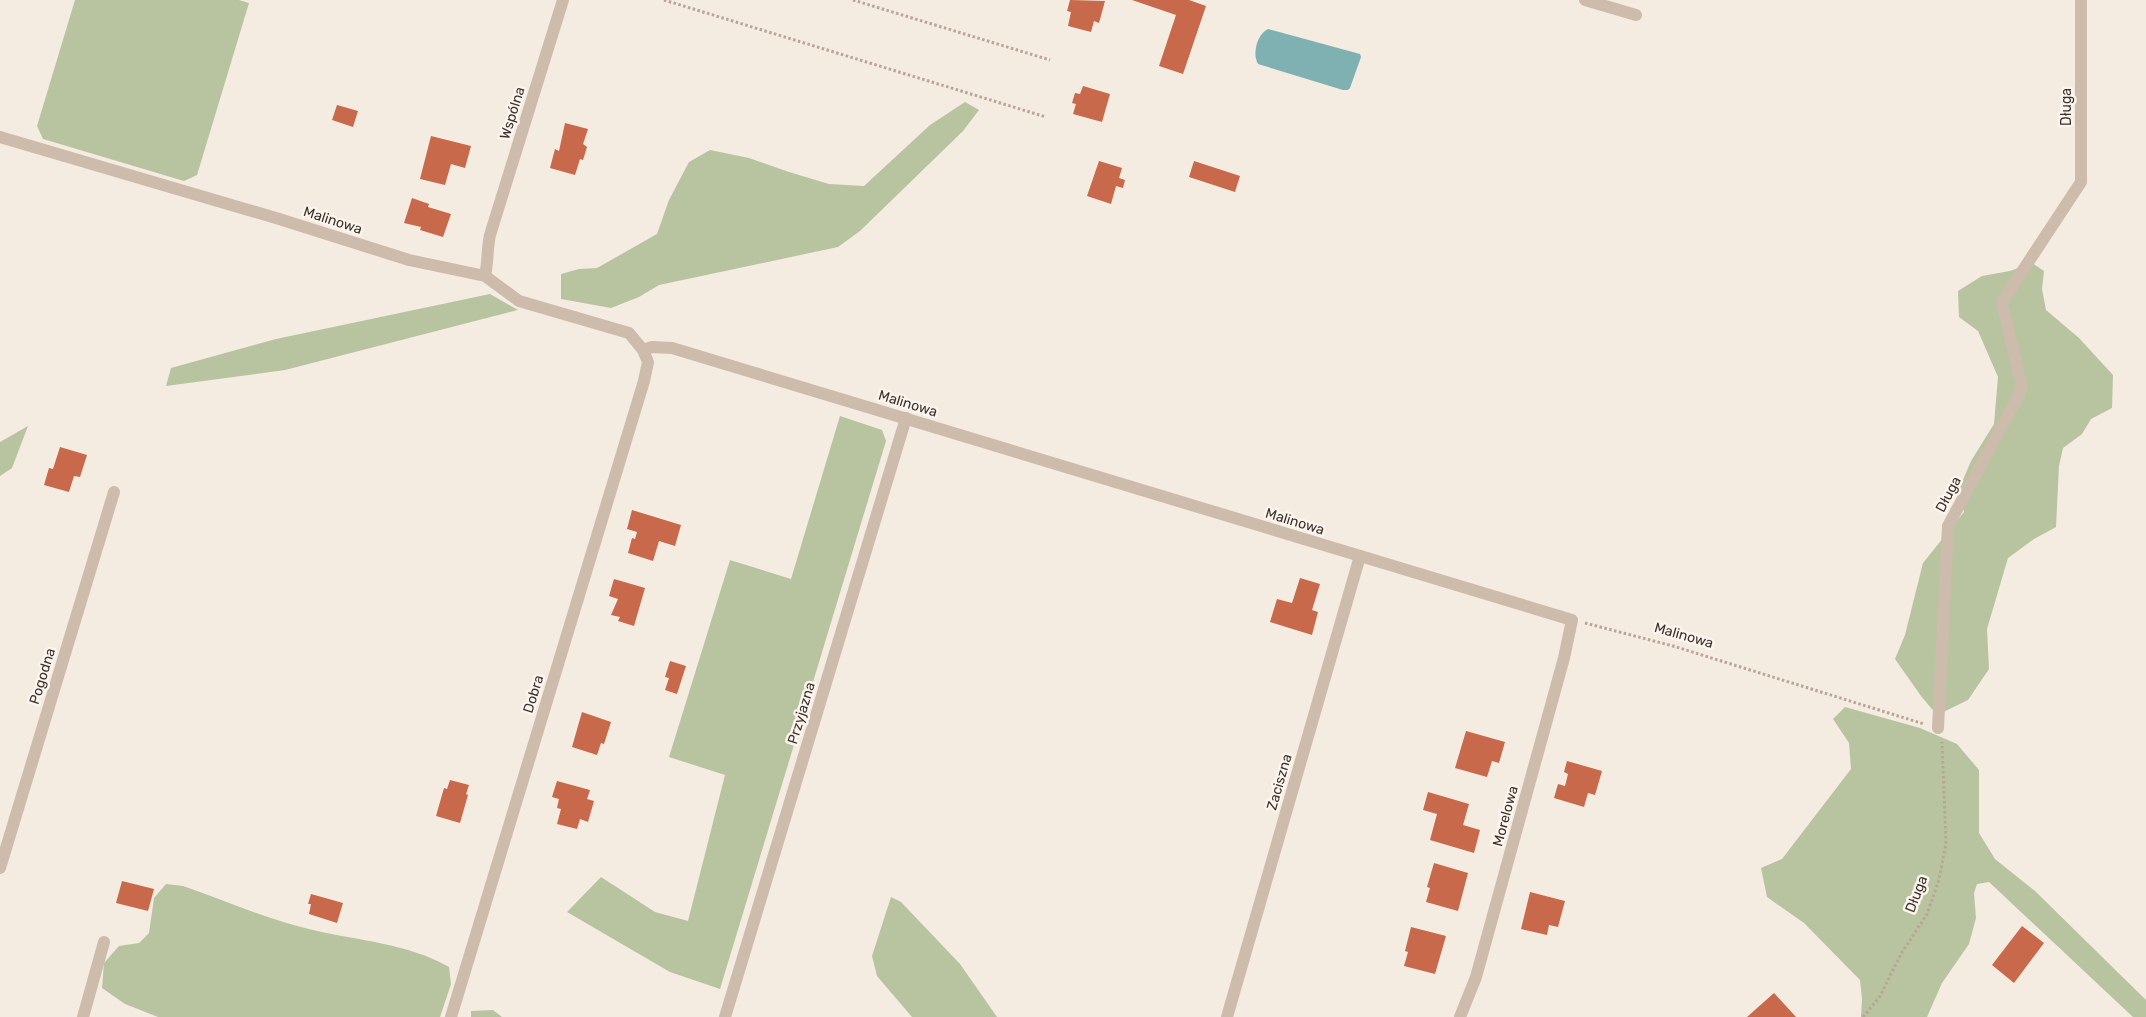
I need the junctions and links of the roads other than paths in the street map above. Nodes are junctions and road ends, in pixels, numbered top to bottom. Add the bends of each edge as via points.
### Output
1 (563, 0) edge
2 (1585, 0) edge
3 (2081, 0) edge
4 (1636, 15) dead end
5 (0, 137) edge
6 (486, 276) junction
7 (643, 350) junction
8 (906, 418) junction
9 (114, 492) dead end
10 (1360, 556) junction
11 (1572, 620) joint
12 (1938, 728) road end
13 (0, 868) edge
14 (104, 942) dead end
15 (83, 1017) edge
16 (451, 1017) edge
17 (725, 1017) edge
18 (1227, 1017) edge
19 (1460, 1017) edge

1 - 6 street, Wspólna via 490,235 486,250
2 - 4 street
3 - 12 street, Długa via 2081,182 2002,302 2022,389 1948,526
5 - 6 street, Malinowa via 409,260
6 - 7 street, Malinowa via 519,301 629,332
7 - 8 street, Malinowa via 672,348
7 - 16 street, Dobra via 648,362 644,380
8 - 10 street, Malinowa
8 - 17 street, Przyjazna
9 - 13 street, Pogodna
10 - 11 street, Malinowa
10 - 18 street, Zaciszna
11 - 19 street, Morelowa via 1476,978
14 - 15 street

